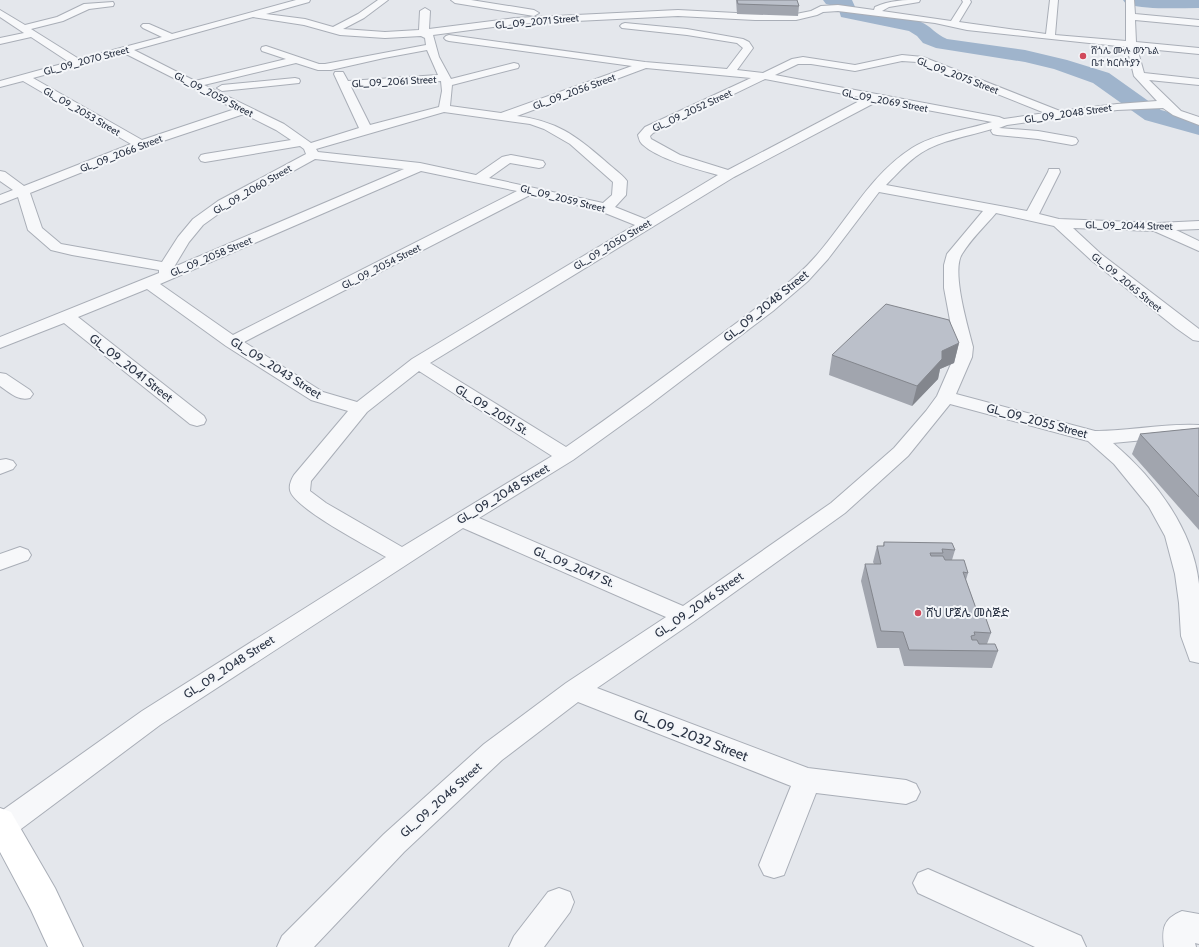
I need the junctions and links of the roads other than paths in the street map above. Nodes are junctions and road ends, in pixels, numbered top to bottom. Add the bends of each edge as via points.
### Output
1 (306, 0) edge
2 (384, 0) edge
3 (455, 0) edge
4 (916, 0) edge
5 (966, 0) edge
6 (1054, 0) edge
7 (1130, 0) edge
8 (110, 4) dead end
9 (425, 11) dead end
10 (524, 11) junction
11 (873, 12) junction
12 (0, 13) edge
13 (254, 15) junction
14 (361, 16) junction
15 (376, 17) dead end
16 (1132, 17) junction
17 (568, 18) junction
18 (515, 21) junction
19 (1199, 23) edge
20 (953, 24) junction
21 (146, 26) dead end
22 (23, 28) junction
23 (334, 30) junction
24 (687, 32) junction
25 (31, 34) junction
26 (171, 37) junction
27 (1050, 37) junction
28 (428, 39) junction
29 (542, 39) dead end
30 (0, 41) edge
31 (676, 41) dead end
32 (1132, 45) junction
33 (266, 49) dead end
34 (530, 49) junction
35 (125, 50) junction
36 (1199, 51) edge
37 (295, 60) junction
38 (76, 62) junction
39 (644, 65) junction
40 (336, 66) junction
41 (514, 66) dead end
42 (730, 73) junction
43 (764, 76) junction
44 (1139, 76) junction
45 (23, 77) junction
46 (295, 81) dead end
47 (445, 81) junction
48 (1199, 82) edge
49 (0, 84) edge
50 (344, 84) junction
51 (200, 87) junction
52 (874, 98) junction
53 (1166, 104) junction
54 (244, 110) junction
55 (444, 110) junction
56 (1058, 114) junction
57 (503, 117) junction
58 (1199, 121) edge
59 (1006, 122) junction
60 (366, 130) junction
61 (972, 130) junction
62 (1072, 141) dead end
63 (141, 144) junction
64 (308, 148) junction
65 (205, 158) dead end
66 (539, 164) dead end
67 (420, 166) junction
68 (1054, 172) dead end
69 (729, 174) junction
70 (0, 175) edge
71 (479, 179) junction
72 (876, 187) junction
73 (530, 190) junction
74 (23, 191) junction
75 (0, 200) edge
76 (605, 208) junction
77 (993, 208) junction
78 (1031, 216) junction
79 (1059, 223) junction
80 (645, 224) junction
81 (1199, 225) edge
82 (1158, 227) junction
83 (1199, 247) edge
84 (167, 271) junction
85 (149, 283) junction
86 (66, 316) junction
87 (1199, 336) edge
88 (0, 342) edge
89 (232, 342) junction
90 (418, 363) junction
91 (0, 378) edge
92 (24, 394) dead end
93 (946, 397) junction
94 (360, 408) junction
95 (197, 420) dead end
96 (1199, 432) edge
97 (1095, 437) junction
98 (566, 456) junction
99 (462, 519) junction
100 (20, 555) dead end
101 (403, 558) junction
102 (0, 562) edge
103 (685, 616) junction
104 (1199, 654) edge
105 (575, 690) junction
106 (807, 780) junction
107 (906, 792) dead end
108 (1, 824) edge
109 (774, 864) dead end
110 (928, 882) dead end
111 (559, 902) dead end
112 (1199, 929) edge
113 (66, 947) edge
114 (293, 947) edge
115 (525, 947) edge
116 (1070, 947) edge
117 (1180, 947) edge

1 - 13 street, GL_09_2070 Street
2 - 14 street
3 - 10 street
4 - 11 street via 887,5
5 - 20 street
6 - 27 street
7 - 16 street
8 - 22 street via 86,6 60,19
9 - 28 street
10 - 17 street
10 - 18 street
11 - 17 street, GL_09_2071 Street via 838,8 821,9 805,16 781,18 678,13
11 - 20 street, GL_09_2071 Street
12 - 22 street
13 - 23 street, GL_09_2071 Street via 305,22
13 - 26 street, GL_09_2070 Street
14 - 15 street
14 - 23 street
16 - 19 street
16 - 32 street
17 - 18 street, GL_09_2071 Street
17 - 24 street
18 - 28 street, GL_09_2071 Street via 468,28
20 - 27 street, GL_09_2071 Street
21 - 26 street
22 - 25 street
23 - 28 street, GL_09_2071 Street
24 - 31 street
24 - 42 street via 746,44 748,48
25 - 30 street
25 - 38 street
26 - 35 street, GL_09_2070 Street
27 - 32 street, GL_09_2071 Street
28 - 34 street, GL_09_2069 Street via 452,38
28 - 40 street
28 - 47 street
29 - 34 street
32 - 36 street, GL_09_2071 Street
32 - 44 street
33 - 37 street
34 - 39 street, GL_09_2069 Street
35 - 38 street, GL_09_2070 Street
35 - 51 street, GL_09_2059 Street
37 - 40 street via 318,67
37 - 51 street
38 - 45 street, GL_09_2070 Street
39 - 42 street, GL_09_2069 Street
39 - 57 street, GL_09_2056 Street
40 - 50 street, GL_09_2061 Street
41 - 47 street, GL_09_2061 Street
42 - 43 street, GL_09_2069 Street
43 - 52 street, GL_09_2069 Street
43 - 56 street, GL_09_2075 Street via 803,60 855,68 910,57
43 - 69 street, GL_09_2052 Street via 649,130 644,135 646,141 658,150 679,160
44 - 48 street
44 - 53 street
45 - 49 street, GL_09_2070 Street
45 - 63 street, GL_09_2053 Street
46 - 51 street
47 - 50 street, GL_09_2061 Street
47 - 55 street via 447,94
50 - 60 street, GL_09_2061 Street
51 - 54 street, GL_09_2059 Street
52 - 59 street, GL_09_2069 Street
52 - 69 street, GL_09_2050 Street
53 - 56 street, GL_09_2048 Street
53 - 58 street via 1177,113
54 - 63 street, GL_09_2066 Street
54 - 64 street, GL_09_2059 Street via 280,127
55 - 57 street
55 - 60 street, GL_09_2059 Street
56 - 59 street, GL_09_2048 Street
57 - 76 street via 548,126 574,141 598,161 620,182 618,198
59 - 61 street, GL_09_2048 Street
60 - 64 street, GL_09_2059 Street
61 - 62 street, GL_09_2048 Street via 1038,135
61 - 72 street, GL_09_2048 Street via 917,150
63 - 74 street, GL_09_2066 Street
64 - 65 street, GL_09_2059 Street
64 - 67 street, GL_09_2059 Street
64 - 84 street, GL_09_2060 Street via 198,222 183,240
66 - 71 street via 506,160
67 - 71 street, GL_09_2059 Street
67 - 84 street, GL_09_2058 Street
68 - 78 street
69 - 80 street, GL_09_2050 Street
70 - 74 street
71 - 73 street, GL_09_2059 Street
72 - 77 street, GL_09_2044 Street
72 - 98 street, GL_09_2048 Street via 803,278 648,398
73 - 76 street, GL_09_2059 Street
73 - 89 street, GL_09_2054 Street
74 - 75 street, GL_09_2066 Street
74 - 84 street via 35,230 56,247
76 - 80 street, GL_09_2059 Street
77 - 78 street, GL_09_2044 Street
77 - 93 street, GL_09_2046 Street via 954,254 952,280 964,347 963,357
78 - 79 street, GL_09_2044 Street
79 - 82 street, GL_09_2044 Street
79 - 87 street, GL_09_2065 Street via 1096,258
80 - 90 street, GL_09_2050 Street
81 - 82 street, GL_09_2044 Street
82 - 83 street
84 - 85 street, GL_09_2058 Street
85 - 86 street, GL_09_2058 Street
85 - 89 street, GL_09_2043 Street
86 - 88 street, GL_09_2058 Street
86 - 95 street, GL_09_2041 Street
89 - 94 street, GL_09_2043 Street via 317,396
90 - 94 street, GL_09_2050 Street
90 - 98 street, GL_09_2051 St.
91 - 92 street
93 - 97 street, GL_09_2055 Street
93 - 103 street, GL_09_2046 Street via 901,452 838,508
94 - 101 street via 301,480 300,491 305,498 320,508
96 - 97 street via 1186,430
97 - 104 street, GL_09_2055 Street via 1121,460 1158,504 1176,536 1186,574 1193,636
98 - 99 street, GL_09_2048 Street
99 - 101 street, GL_09_2048 Street
99 - 103 street, GL_09_2047 St.
100 - 102 street
101 - 108 street, GL_09_2048 Street via 270,640 151,718
103 - 105 street, GL_09_2046 Street
105 - 106 street, GL_09_2032 Street
105 - 114 street, GL_09_2046 Street via 493,752 394,843
106 - 107 street, GL_09_2032 Street
106 - 109 street
108 - 113 main road via 43,899
110 - 116 street
111 - 115 street
112 - 117 street via 1182,926 1178,931

